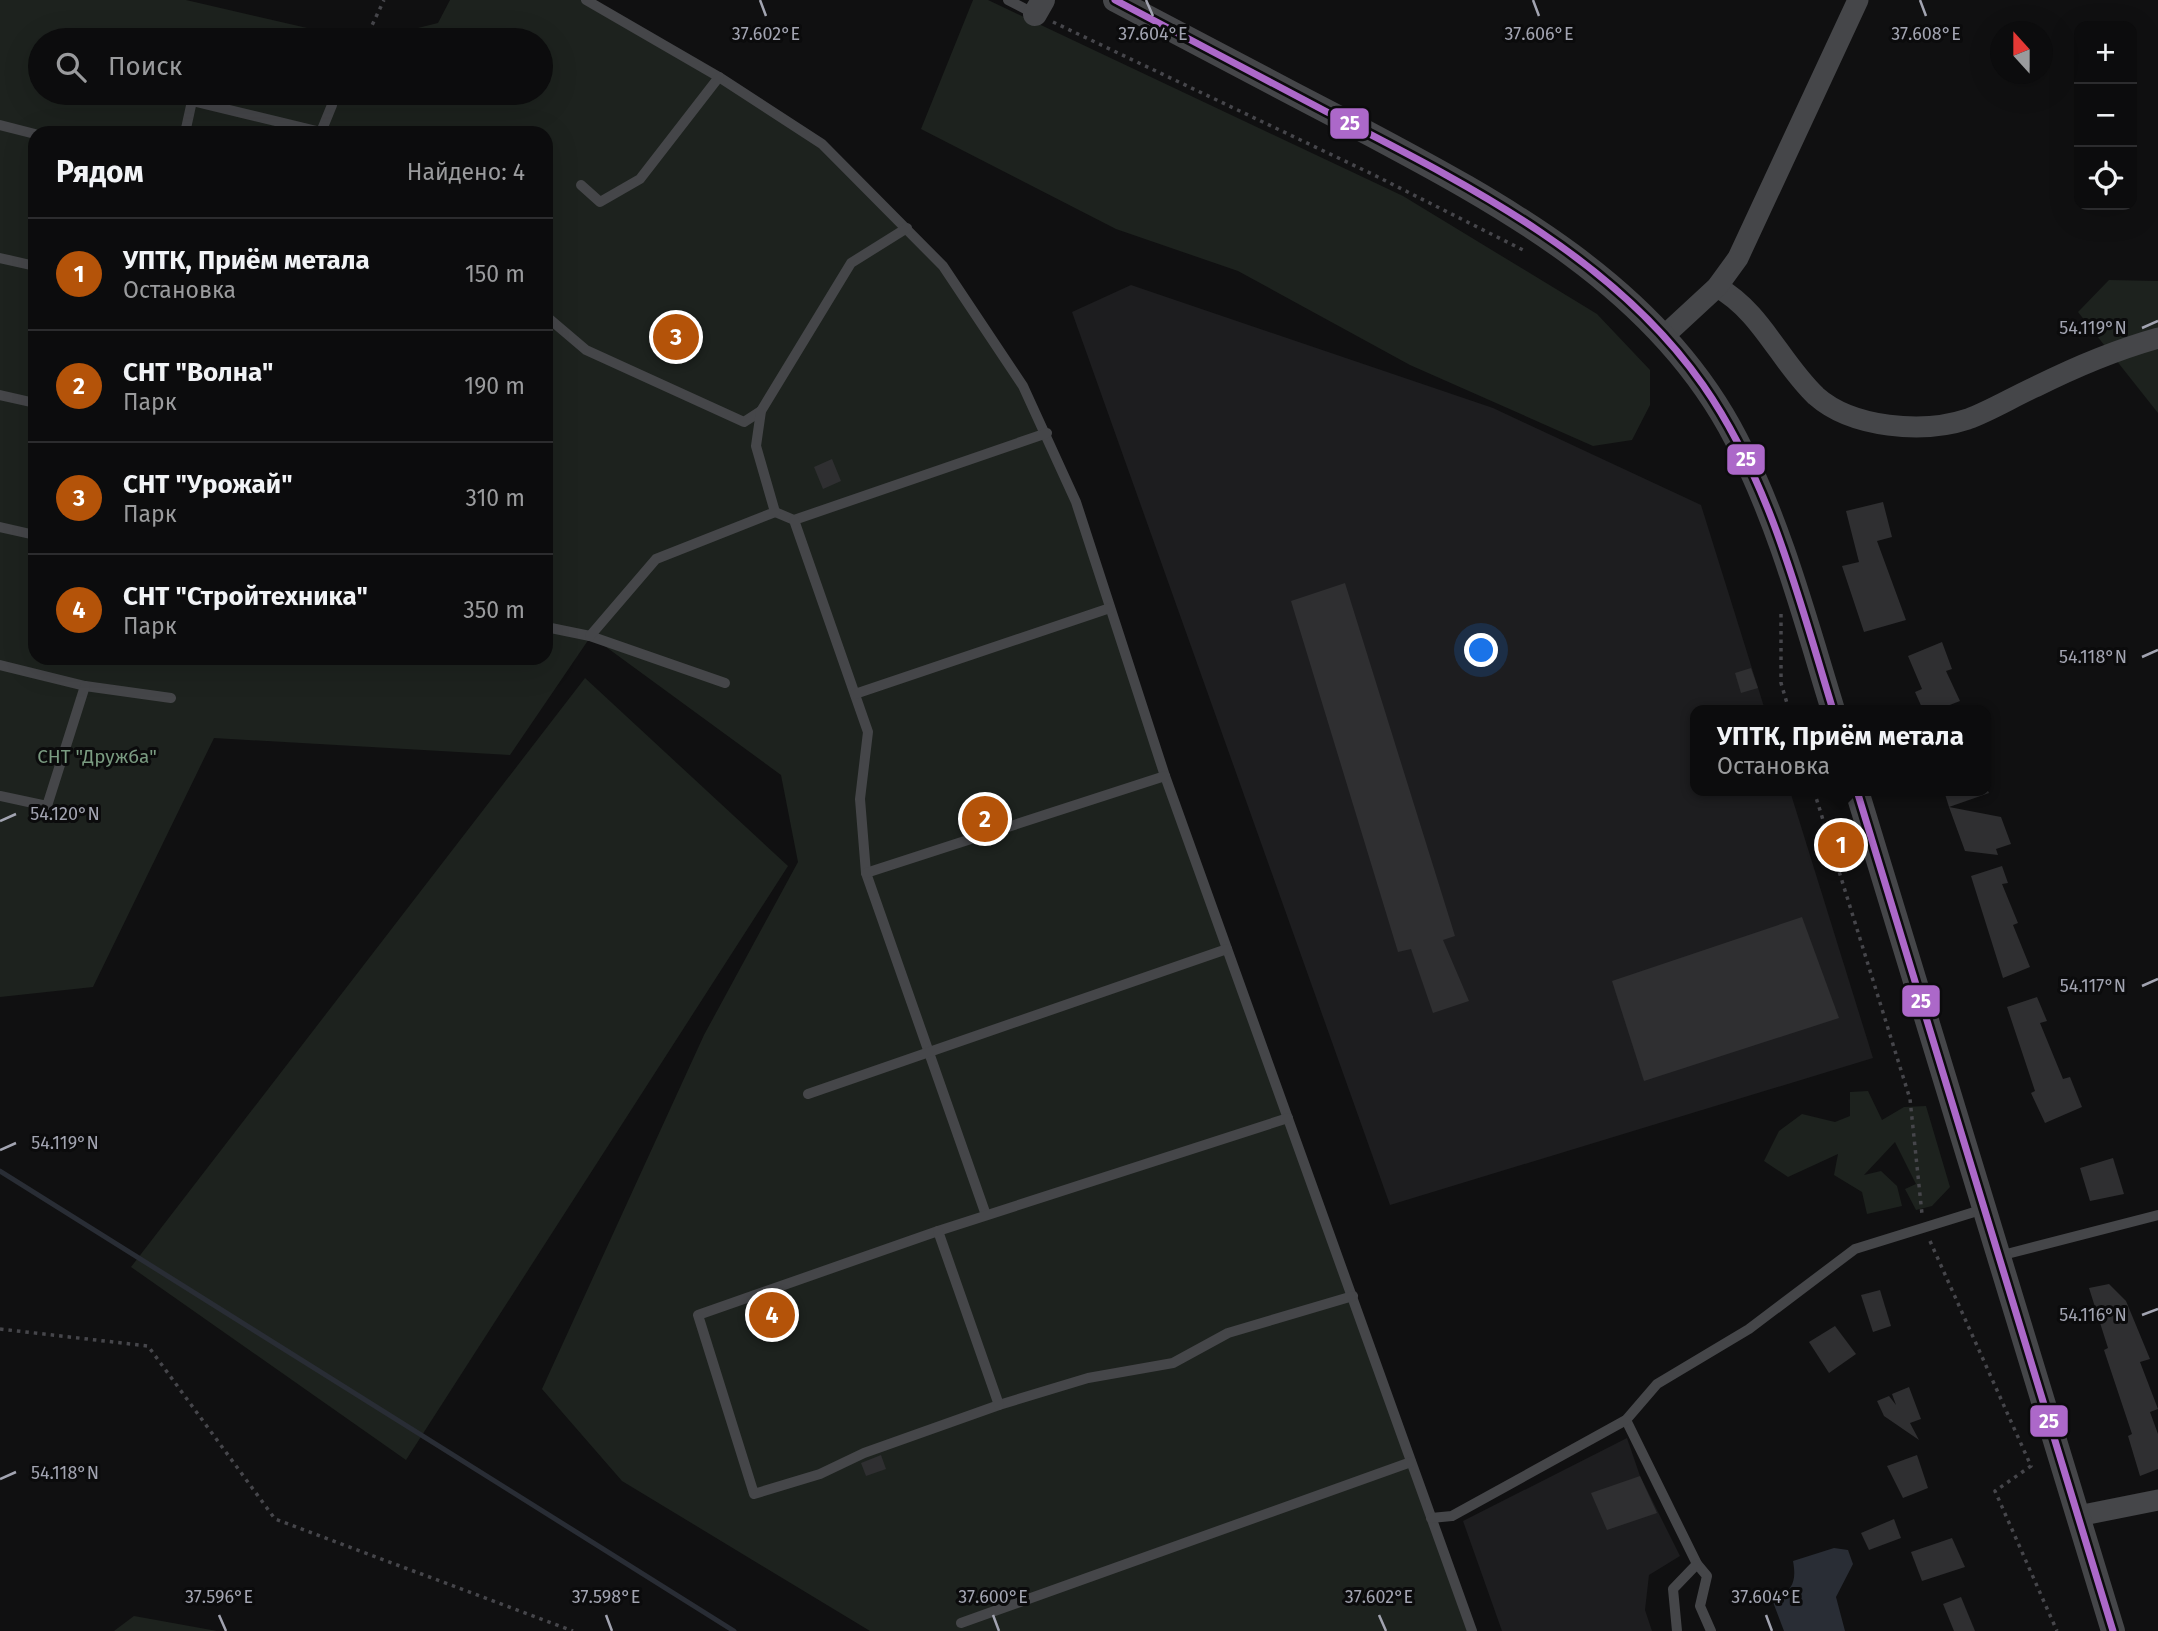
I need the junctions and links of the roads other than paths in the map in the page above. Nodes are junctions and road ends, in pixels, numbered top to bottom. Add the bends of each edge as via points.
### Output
1 (586, 0) edge
2 (1008, 0) edge
3 (1115, 0) edge
4 (1858, 0) edge
5 (1039, 7) edge
6 (719, 77) junction
7 (191, 105) edge
8 (209, 105) edge
9 (332, 105) dead end
10 (0, 125) edge
11 (187, 126) edge
12 (296, 126) edge
13 (323, 126) edge
14 (28, 132) edge
15 (581, 185) dead end
16 (907, 228) junction
17 (0, 258) edge
18 (28, 264) edge
19 (1717, 286) junction
20 (553, 322) edge
21 (1664, 336) junction
22 (2158, 338) edge
23 (0, 395) edge
24 (28, 401) edge
25 (761, 411) junction
26 (1047, 433) junction
27 (775, 512) junction
28 (794, 520) junction
29 (0, 527) edge
30 (28, 533) edge
31 (1110, 608) junction
32 (553, 628) edge
33 (590, 636) junction
34 (0, 665) edge
35 (725, 683) dead end
36 (85, 686) junction
37 (855, 694) junction
38 (171, 698) dead end
39 (1831, 705) edge
40 (1165, 776) junction
41 (0, 796) edge
42 (1859, 796) edge
43 (866, 873) junction
44 (1227, 949) junction
45 (928, 1053) junction
46 (807, 1094) dead end
47 (1288, 1118) junction
48 (1984, 1209) junction
49 (986, 1215) junction
50 (2158, 1215) edge
51 (939, 1231) junction
52 (1999, 1256) junction
53 (1353, 1296) junction
54 (999, 1405) junction
55 (1626, 1420) junction
56 (1412, 1462) junction
57 (2158, 1500) edge
58 (2078, 1516) junction
59 (1431, 1518) junction
60 (1697, 1564) junction
61 (961, 1623) dead end
62 (1471, 1630) edge
63 (1677, 1631) edge
64 (1711, 1631) edge
65 (2113, 1631) edge

1 - 6 lane
2 - 5 lane
3 - 21 street via 1476,190 1603,278
4 - 19 street via 1738,258
6 - 15 lane via 640,179 600,202
6 - 16 lane via 822,145
7 - 11 lane
8 - 12 lane
9 - 13 lane
10 - 14 lane
16 - 25 lane via 851,263
16 - 26 lane via 943,266 1023,386
17 - 18 lane
19 - 21 street
19 - 22 street via 1732,295 1763,329 1815,395 1861,422 1932,424 1967,419 2088,361
20 - 25 lane via 586,351 744,422
21 - 39 street via 1704,387 1736,439 1789,571
23 - 24 lane
25 - 27 lane via 755,446
26 - 28 lane
26 - 31 lane via 1076,502
27 - 28 lane
27 - 33 lane via 656,559
28 - 37 lane
29 - 30 lane
31 - 37 lane
31 - 40 lane
32 - 33 lane
33 - 35 lane
34 - 36 lane
36 - 38 lane
36 - 41 lane via 47,806
37 - 43 lane via 868,732 860,799
40 - 43 lane
40 - 44 lane
42 - 48 street
43 - 45 lane
44 - 45 lane
44 - 47 lane
45 - 46 lane
45 - 49 lane
47 - 49 lane
47 - 53 lane
48 - 52 street
48 - 55 lane via 1855,1249 1749,1329 1657,1384
49 - 51 lane
50 - 52 lane
51 - 54 lane
51 - 54 lane via 698,1315 754,1494 820,1474 864,1453
52 - 58 street
53 - 54 lane via 1228,1334 1173,1363 1088,1378
53 - 56 lane
55 - 59 lane via 1452,1516
55 - 60 lane
56 - 59 lane
56 - 61 lane
57 - 58 street
58 - 65 street
59 - 62 lane
60 - 63 lane via 1673,1589
60 - 64 lane via 1707,1576 1700,1606

